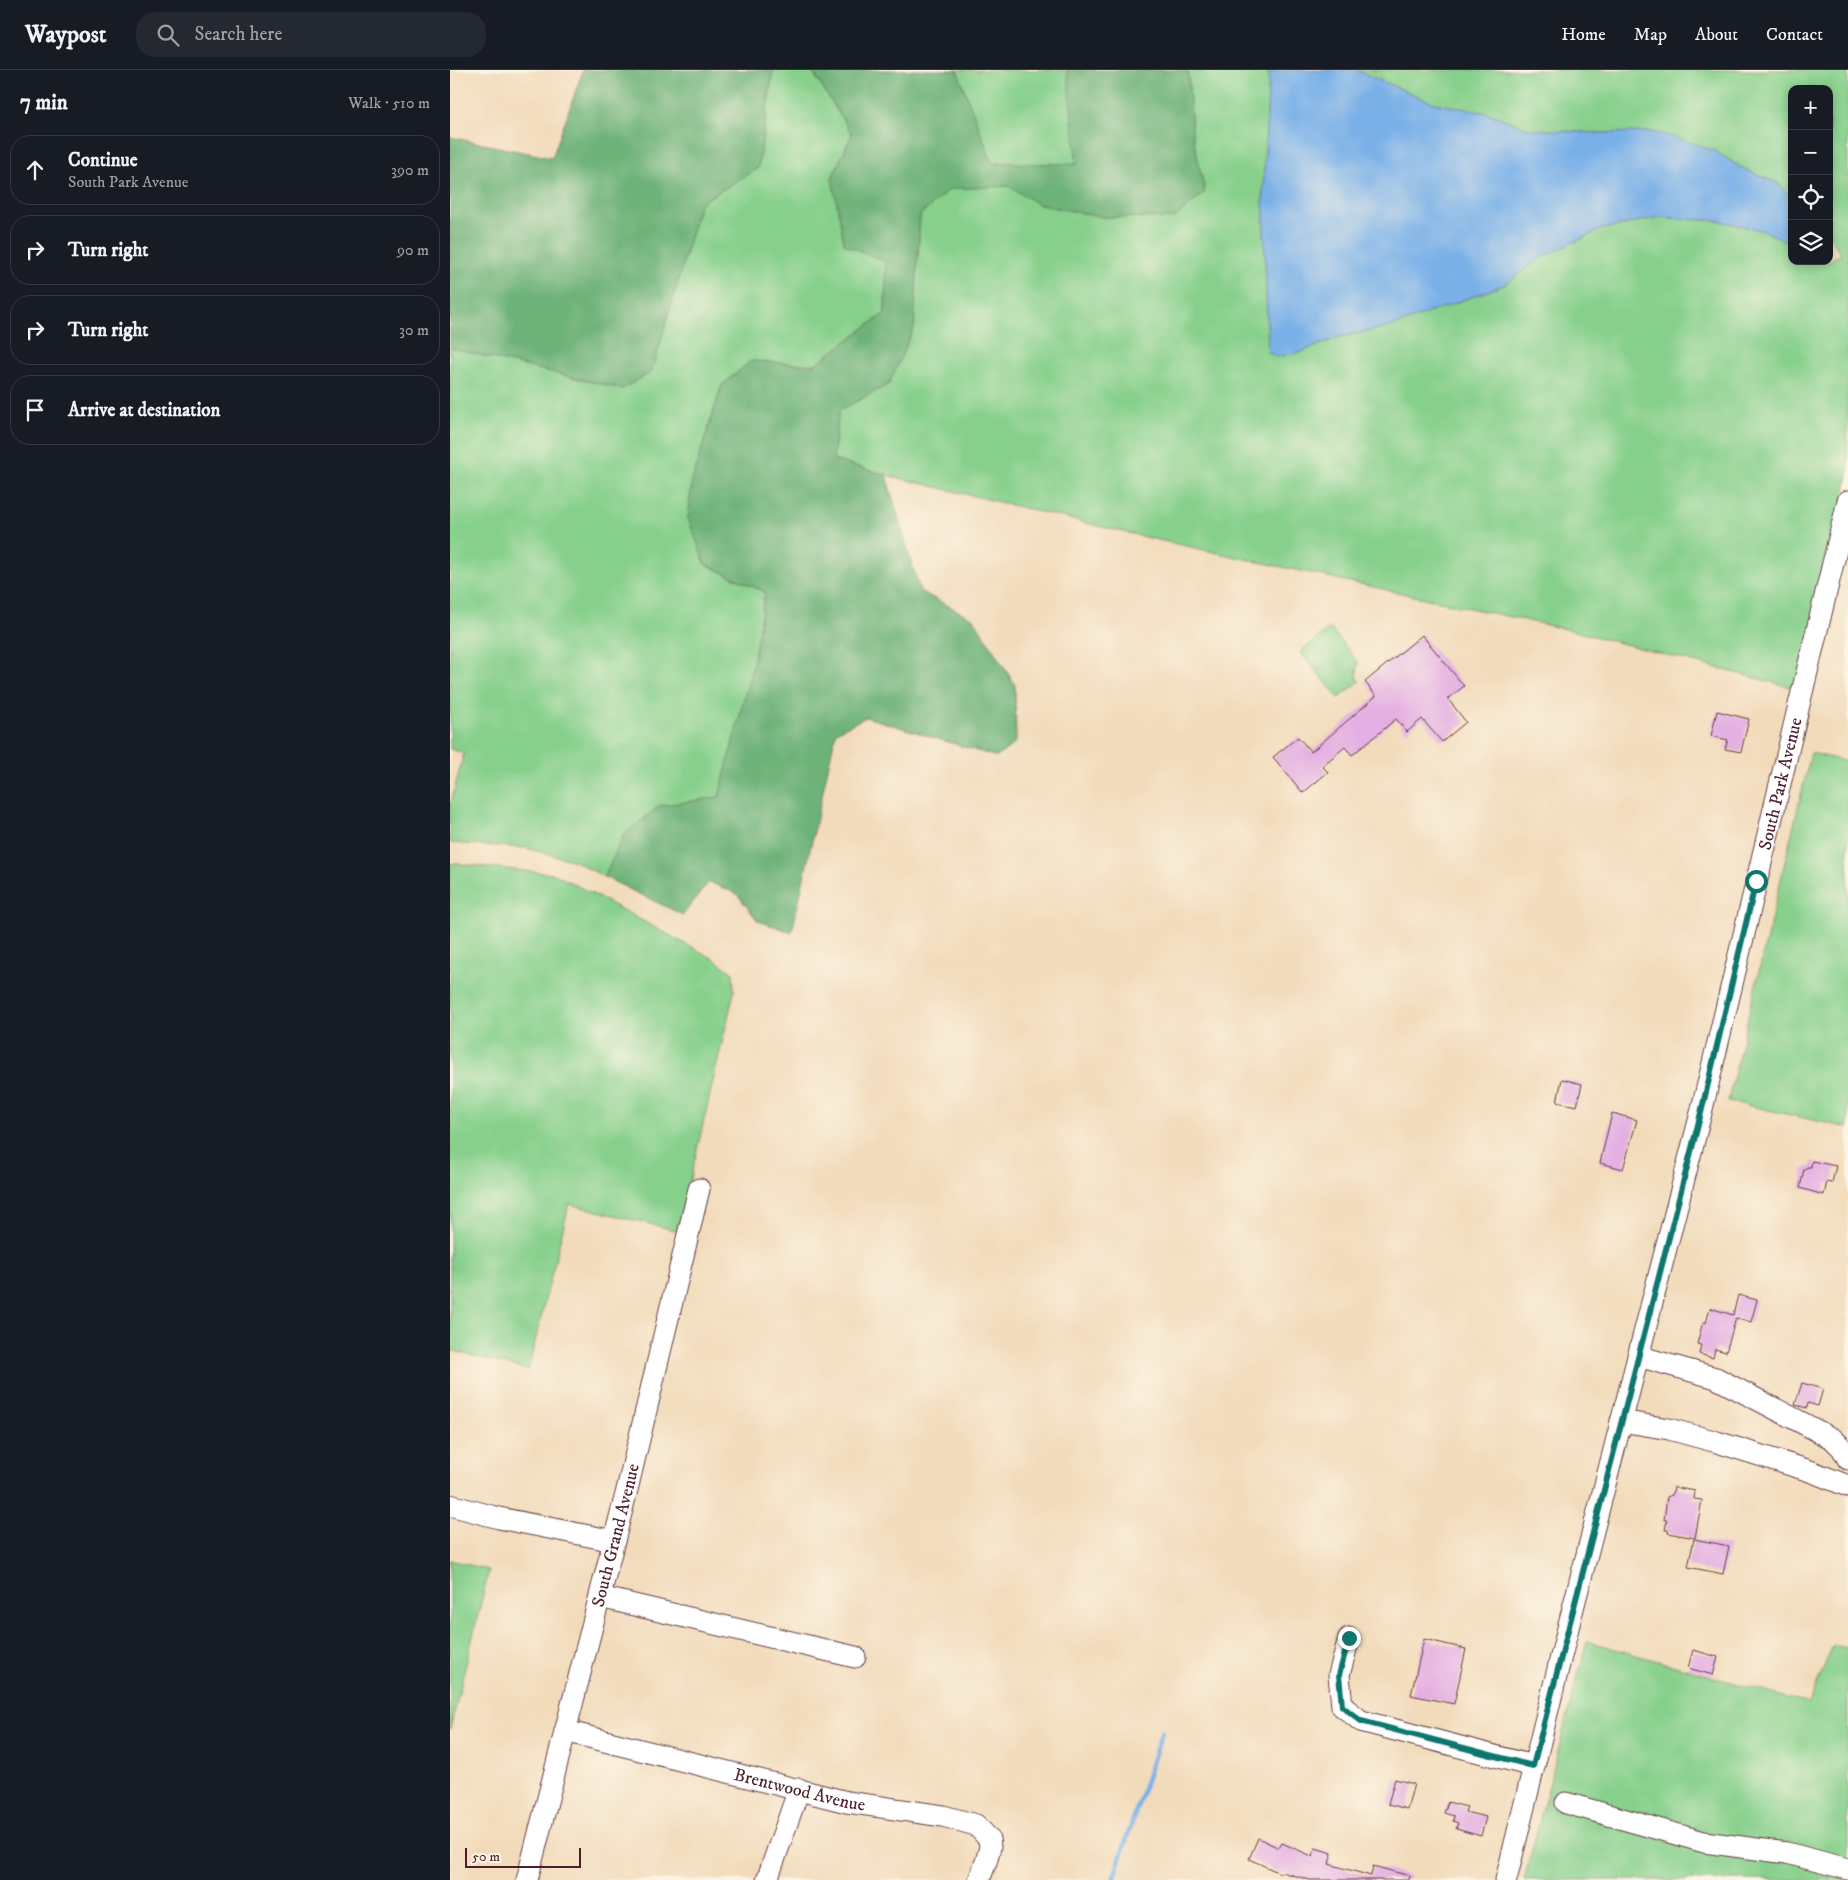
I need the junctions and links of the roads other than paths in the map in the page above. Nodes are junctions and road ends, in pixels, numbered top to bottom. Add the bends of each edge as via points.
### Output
1 (1848, 501) edge
2 (699, 1189) dead end
3 (1638, 1356) junction
4 (1621, 1421) junction
5 (1848, 1459) edge
6 (1848, 1486) edge
7 (450, 1505) edge
8 (614, 1542) junction
9 (600, 1597) junction
10 (1349, 1638) dead end
11 (855, 1657) dead end
12 (565, 1731) junction
13 (1533, 1766) junction
14 (799, 1789) junction
15 (1566, 1803) dead end
16 (1848, 1869) edge
17 (527, 1880) edge
18 (767, 1880) edge
19 (979, 1880) edge
20 (1506, 1880) edge

1 - 3 street, South Park Avenue via 1704,1103
2 - 8 street, South Grand Avenue
3 - 4 street, South Park Avenue
3 - 5 street via 1716,1378 1833,1439
4 - 6 street via 1717,1442
4 - 13 street, South Park Avenue
7 - 8 street
8 - 9 street, South Grand Avenue
9 - 11 street
9 - 12 street, South Grand Avenue
10 - 13 street via 1339,1675 1342,1706 1361,1721
12 - 14 street, Brentwood Avenue
12 - 17 street, South Grand Avenue
13 - 20 street, South Park Avenue
14 - 18 street
14 - 19 street, Brentwood Avenue via 847,1802 942,1816 976,1825 989,1839 990,1846
15 - 16 street via 1704,1842 1787,1853

